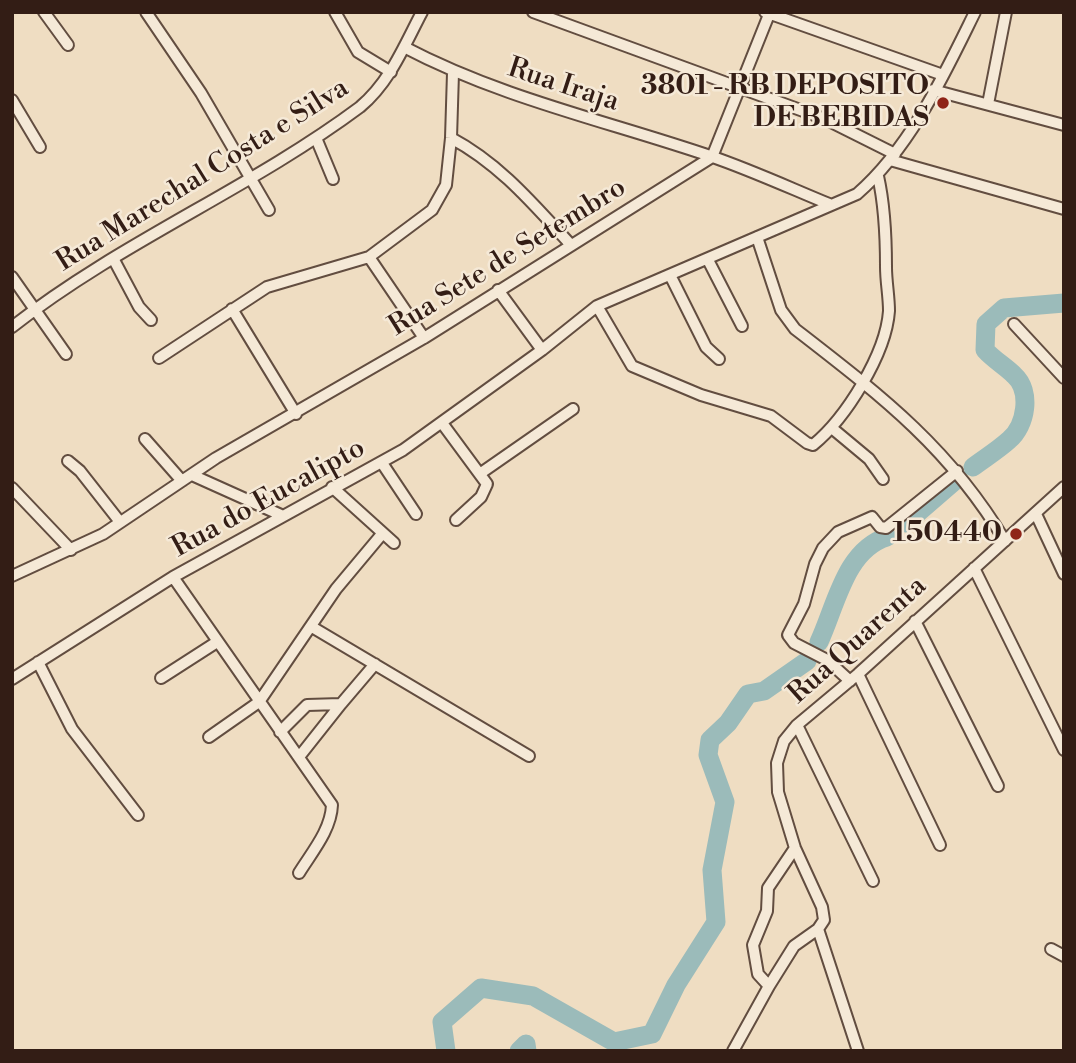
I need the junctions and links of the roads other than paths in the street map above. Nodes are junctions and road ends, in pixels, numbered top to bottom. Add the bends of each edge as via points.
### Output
1 (44, 12) edge
2 (146, 12) edge
3 (335, 12) edge
4 (422, 12) edge
5 (533, 12) edge
6 (975, 12) edge
7 (1006, 12) edge
8 (768, 13) edge
9 (68, 45) dead end
10 (404, 47) junction
11 (391, 72) junction
12 (453, 73) junction
13 (943, 75) junction
14 (741, 89) junction
15 (933, 90) junction
16 (12, 100) edge
17 (988, 104) junction
18 (1063, 123) edge
19 (316, 138) junction
20 (451, 138) junction
21 (40, 147) dead end
22 (712, 157) junction
23 (892, 157) junction
24 (878, 176) junction
25 (333, 179) dead end
26 (250, 180) junction
27 (830, 204) junction
28 (1064, 209) edge
29 (269, 210) dead end
30 (757, 237) junction
31 (571, 245) junction
32 (369, 257) junction
33 (114, 260) junction
34 (708, 260) junction
35 (670, 275) junction
36 (12, 277) edge
37 (498, 290) junction
38 (597, 306) junction
39 (36, 309) junction
40 (232, 309) junction
41 (151, 320) dead end
42 (1014, 324) dead end
43 (742, 326) dead end
44 (12, 327) edge
45 (425, 338) junction
46 (542, 350) junction
47 (66, 354) dead end
48 (159, 358) dead end
49 (719, 359) dead end
50 (1064, 378) edge
51 (863, 381) junction
52 (573, 409) dead end
53 (296, 414) junction
54 (442, 424) junction
55 (834, 429) junction
56 (145, 439) dead end
57 (68, 461) dead end
58 (382, 463) junction
59 (957, 471) junction
60 (481, 473) junction
61 (187, 478) junction
62 (883, 479) dead end
63 (332, 487) junction
64 (1064, 487) edge
65 (12, 488) edge
66 (416, 514) dead end
67 (1036, 514) junction
68 (281, 515) junction
69 (456, 520) dead end
70 (120, 522) junction
71 (382, 534) junction
72 (1005, 541) junction
73 (394, 543) dead end
74 (71, 550) junction
75 (974, 568) junction
76 (1064, 573) edge
77 (12, 576) edge
78 (173, 577) junction
79 (915, 621) junction
80 (312, 627) junction
81 (217, 642) junction
82 (38, 662) junction
83 (375, 664) junction
84 (161, 678) dead end
85 (854, 678) junction
86 (12, 679) edge
87 (259, 702) junction
88 (341, 704) junction
89 (797, 726) junction
90 (281, 732) junction
91 (209, 737) dead end
92 (1064, 750) edge
93 (529, 756) dead end
94 (299, 757) junction
95 (998, 786) dead end
96 (138, 815) dead end
97 (940, 845) dead end
98 (795, 848) junction
99 (299, 873) dead end
100 (873, 881) dead end
101 (818, 929) junction
102 (1051, 949) dead end
103 (1064, 956) edge
104 (769, 986) junction
105 (733, 1051) edge
106 (858, 1051) edge

1 - 9 street
2 - 26 street via 201,93
3 - 11 street via 358,52
4 - 10 street, Rua Marechal Costa e Silva
5 - 14 street
6 - 13 street, Rua do Eucalipto
7 - 17 street
8 - 13 street
8 - 14 street
10 - 11 street, Rua Marechal Costa e Silva
10 - 12 street, Rua Iraja
11 - 19 street, Rua Marechal Costa e Silva via 376,94
12 - 20 street
12 - 22 street, Rua Iraja
13 - 15 street, Rua do Eucalipto
14 - 22 street
14 - 23 street via 825,119
15 - 17 street
15 - 23 street, Rua do Eucalipto
16 - 21 street
17 - 18 street
19 - 25 street
19 - 26 street, Rua Marechal Costa e Silva
20 - 31 street via 502,172
20 - 32 street via 446,185 432,210
22 - 27 street, Rua Iraja
22 - 31 street, Rua Sete de Setembro
23 - 24 street, Rua do Eucalipto
23 - 28 street
24 - 27 street, Rua do Eucalipto via 857,194
24 - 51 street via 887,238 889,312
26 - 29 street
26 - 33 street, Rua Marechal Costa e Silva
27 - 30 street, Rua do Eucalipto
30 - 34 street, Rua do Eucalipto
30 - 51 street via 786,318
31 - 37 street, Rua Sete de Setembro
32 - 40 street via 273,284
32 - 45 street
33 - 39 street, Rua Marechal Costa e Silva
33 - 41 street
34 - 35 street, Rua do Eucalipto
34 - 43 street
35 - 38 street, Rua do Eucalipto
35 - 49 street via 706,347
36 - 39 street
37 - 45 street, Rua Sete de Setembro
37 - 46 street
38 - 46 street, Rua do Eucalipto
38 - 55 street via 626,359 641,371 771,416 810,446
39 - 44 street, Rua Marechal Costa e Silva
39 - 47 street
40 - 48 street
40 - 53 street
42 - 50 street
45 - 53 street, Rua Sete de Setembro
46 - 54 street, Rua do Eucalipto
51 - 55 street
51 - 59 street via 896,407
52 - 60 street
53 - 61 street, Rua Sete de Setembro
54 - 58 street, Rua do Eucalipto
54 - 60 street
55 - 62 street via 870,459
56 - 61 street
57 - 70 street
58 - 63 street, Rua do Eucalipto
58 - 66 street
59 - 72 street
59 - 85 street via 886,528 870,517 846,527 818,557 788,635
60 - 69 street via 486,488
61 - 68 street
61 - 70 street, Rua Sete de Setembro
63 - 68 street, Rua do Eucalipto
63 - 71 street
64 - 67 street, Rua Quarenta
65 - 74 street
67 - 72 street, Rua Quarenta
67 - 76 street
68 - 78 street, Rua do Eucalipto
70 - 74 street, Rua Sete de Setembro
71 - 73 street
71 - 80 street via 336,589
72 - 75 street, Rua Quarenta
74 - 77 street, Rua Sete de Setembro
75 - 79 street, Rua Quarenta
75 - 92 street
78 - 81 street
78 - 82 street, Rua do Eucalipto
79 - 85 street, Rua Quarenta
79 - 95 street
80 - 83 street
80 - 87 street
81 - 84 street
81 - 87 street
82 - 86 street, Rua do Eucalipto
82 - 96 street via 72,729
83 - 88 street
83 - 93 street
85 - 89 street, Rua Quarenta
85 - 97 street
87 - 90 street
87 - 91 street
88 - 90 street via 307,705
88 - 94 street
89 - 98 street, Rua Quarenta via 780,749 775,780
89 - 100 street
90 - 94 street
94 - 99 street via 332,805 323,836
98 - 101 street via 824,914
98 - 104 street via 768,888 767,911 753,946 758,974
101 - 104 street via 794,946
101 - 106 street
102 - 103 street
104 - 105 street

